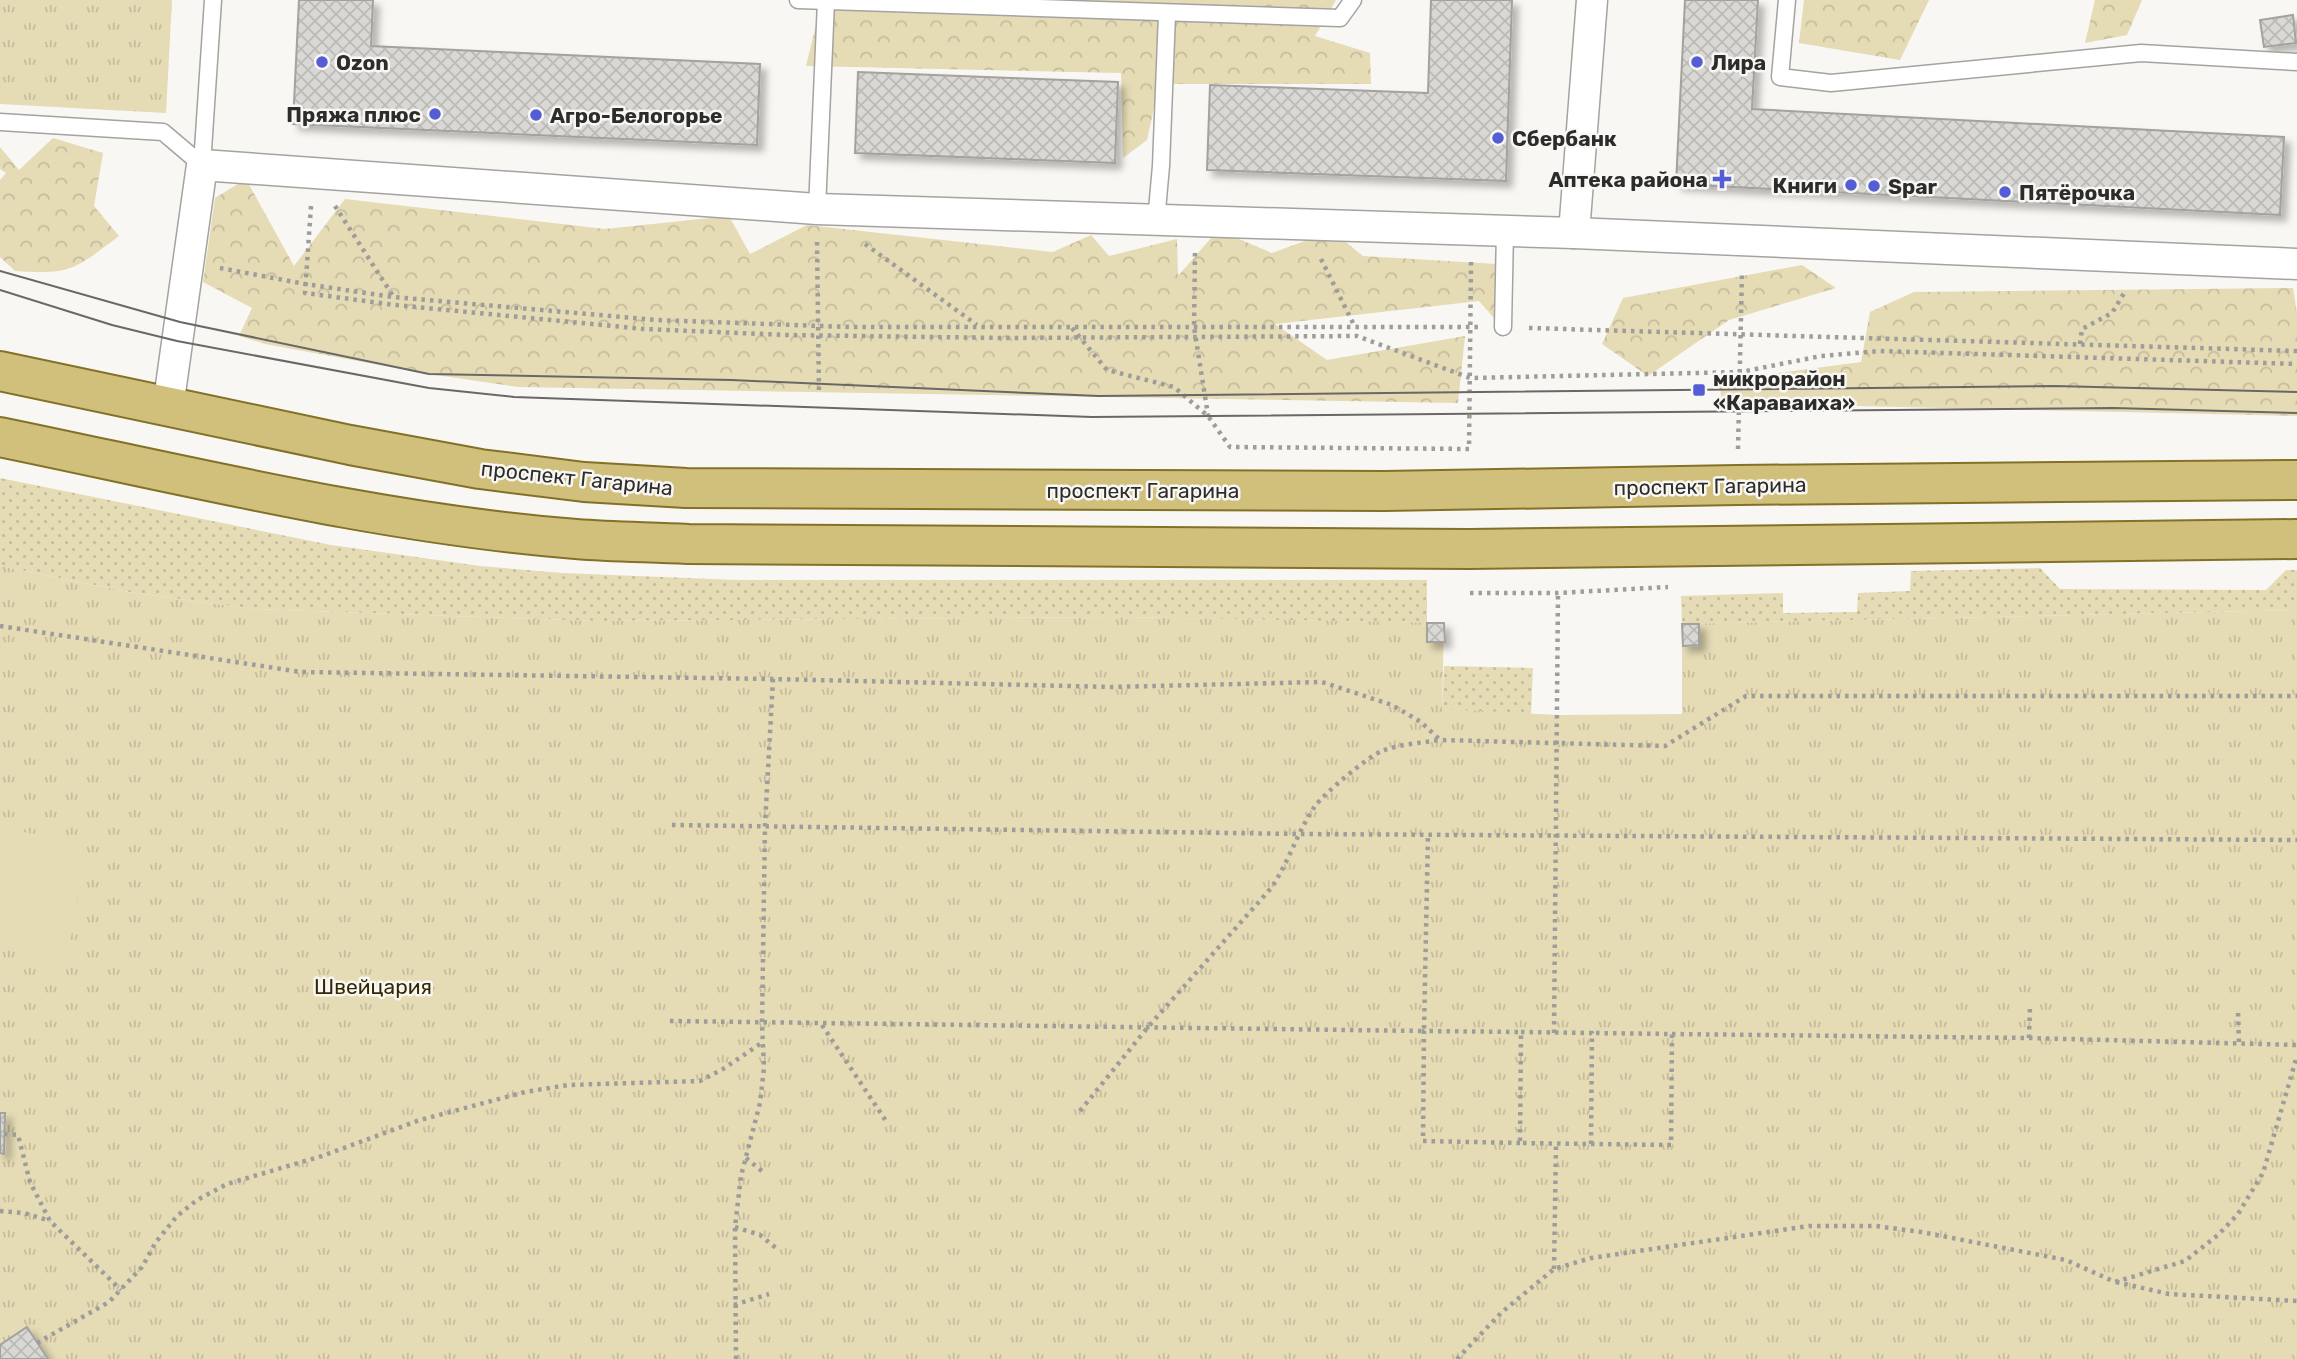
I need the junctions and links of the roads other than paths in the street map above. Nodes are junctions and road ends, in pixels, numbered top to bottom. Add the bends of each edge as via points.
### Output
1 (213, 0) edge
2 (798, 0) edge
3 (1353, 0) edge
4 (1592, 0) edge
5 (1787, 0) edge
6 (826, 1) edge
7 (1167, 14) junction
8 (2297, 62) edge
9 (0, 122) edge
10 (202, 165) junction
11 (817, 209) junction
12 (1156, 221) junction
13 (1505, 231) junction
14 (1574, 233) junction
15 (2297, 264) edge
16 (1503, 327) road end
17 (0, 371) edge
18 (168, 407) junction
19 (0, 437) edge
20 (2297, 480) edge
21 (2297, 539) edge

1 - 10 lane
2 - 6 lane
3 - 7 lane via 1340,18
4 - 14 street
5 - 8 lane via 1780,78 1831,83 2141,53
6 - 7 lane
6 - 11 lane
7 - 12 lane
9 - 10 lane via 163,132
10 - 11 street
10 - 18 street
11 - 12 street
12 - 13 street
13 - 14 street
13 - 16 lane
14 - 15 street
17 - 18 main road, проспект Гагарина
18 - 20 main road, проспект Гагарина via 481,469 685,488 1384,491
19 - 21 main road via 344,507 576,539 688,544 1456,549

